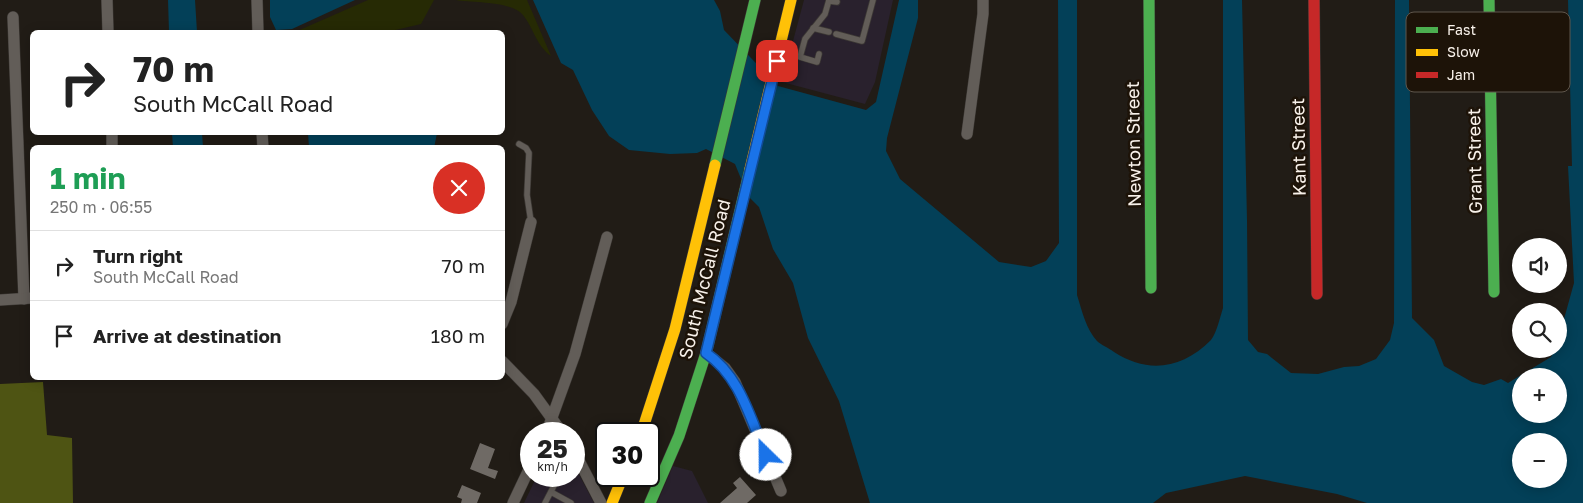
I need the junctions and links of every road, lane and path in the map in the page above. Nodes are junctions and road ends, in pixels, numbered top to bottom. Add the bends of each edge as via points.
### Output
1 (107, 0) edge
2 (257, 0) edge
3 (755, 0) edge
4 (791, 0) edge
5 (829, 0) edge
6 (873, 0) edge
7 (983, 0) edge
8 (1149, 0) edge
9 (1314, 0) edge
10 (837, 2) dead end
11 (13, 17) dead end
12 (813, 28) junction
13 (108, 30) edge
14 (258, 30) edge
15 (819, 54) dead end
16 (1491, 92) edge
17 (967, 134) dead end
18 (519, 144) dead end
19 (532, 222) joint
20 (607, 237) dead end
21 (1151, 288) dead end
22 (1494, 292) dead end
23 (1317, 294) dead end
24 (28, 299) edge
25 (0, 300) edge
26 (505, 317) edge
27 (706, 353) junction
28 (505, 364) edge
29 (553, 419) junction
30 (552, 422) edge
31 (555, 422) edge
32 (645, 422) edge
33 (585, 472) edge
34 (520, 487) edge
35 (554, 487) edge
36 (619, 487) edge
37 (781, 491) dead end
38 (551, 492) junction
39 (513, 503) edge
40 (545, 503) edge
41 (570, 503) edge
42 (601, 503) edge
43 (612, 503) edge
44 (650, 503) edge

1 - 13 street
2 - 14 street
3 - 32 main road, South McCall Road via 675,329
4 - 27 main road, South McCall Road
5 - 10 lane
5 - 12 lane via 825,14
6 - 12 lane via 867,10 862,41
7 - 17 street
8 - 21 main road, Newton Street
9 - 23 main road, Kant Street
11 - 24 street
12 - 15 lane via 805,39 800,57 817,62
16 - 22 main road, Grant Street
18 - 19 lane via 529,153 527,195
19 - 26 street
20 - 29 street via 576,354
24 - 25 street
27 - 37 street via 724,368 734,382
27 - 44 main road, South McCall Road via 679,436
28 - 29 street
29 - 30 street
29 - 31 street
33 - 42 street
34 - 39 street
35 - 38 lane
36 - 43 main road
38 - 40 lane
38 - 41 lane

